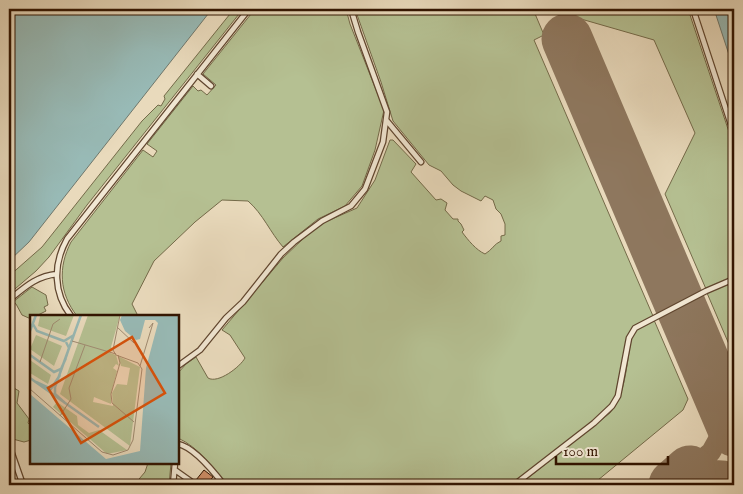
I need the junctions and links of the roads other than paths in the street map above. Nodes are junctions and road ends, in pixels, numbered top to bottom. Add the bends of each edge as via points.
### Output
1 (249, 9) edge
2 (351, 9) edge
3 (693, 9) edge
4 (197, 74) junction
5 (211, 86) dead end
6 (386, 121) junction
7 (734, 134) edge
8 (421, 162) dead end
9 (57, 274) junction
10 (734, 279) edge
11 (9, 300) edge
12 (70, 315) edge
13 (179, 365) edge
14 (179, 444) edge
15 (9, 445) edge
16 (175, 464) edge
17 (175, 470) junction
18 (192, 482) dead end
19 (222, 484) edge
20 (23, 485) edge
21 (173, 485) edge
22 (514, 485) edge

1 - 4 lane
2 - 6 lane via 387,112
3 - 7 lane
4 - 5 lane
4 - 9 lane via 67,239 59,256
6 - 8 lane
6 - 13 lane via 383,142 365,189 356,201 322,221 281,254 200,350
9 - 11 lane via 39,278
9 - 12 lane via 60,297
10 - 22 lane via 635,328 629,338 619,389 612,406 594,424
14 - 19 lane via 189,448
15 - 20 lane
16 - 17 lane
17 - 18 lane
17 - 21 lane

